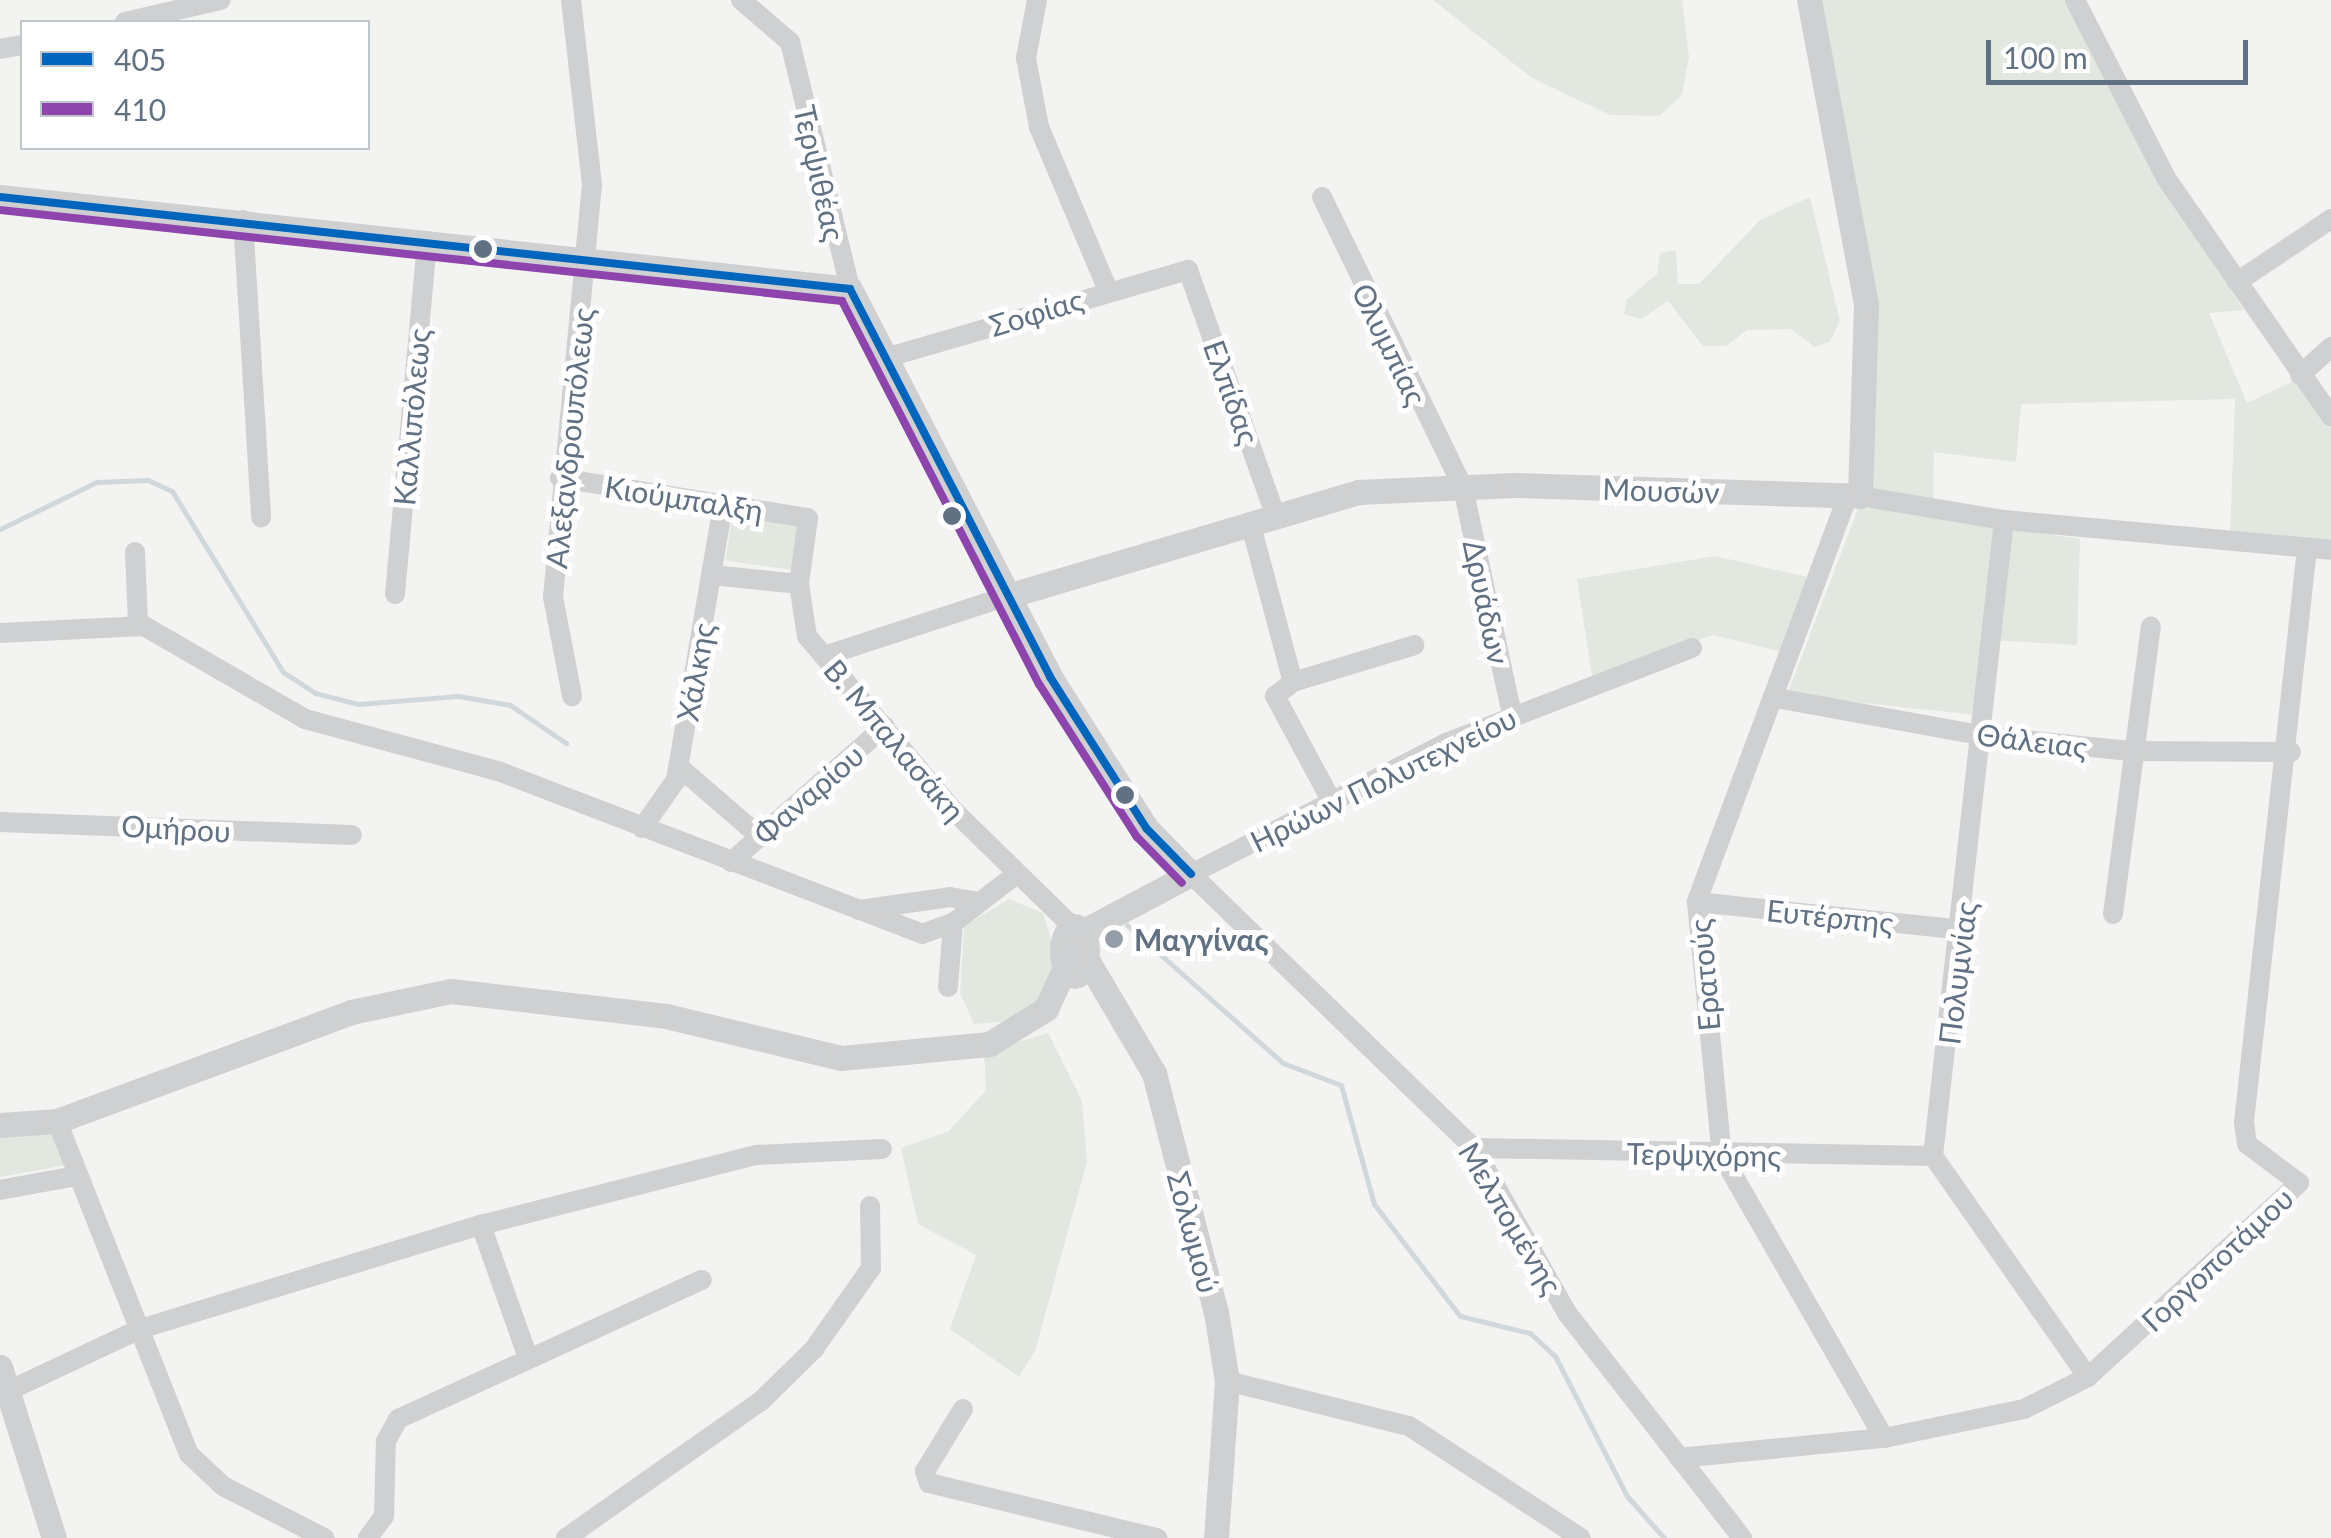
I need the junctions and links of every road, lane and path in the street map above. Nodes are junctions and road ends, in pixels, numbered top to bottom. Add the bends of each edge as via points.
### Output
1 (220, 0) edge
2 (571, 0) edge
3 (741, 0) edge
4 (1037, 0) edge
5 (1809, 0) edge
6 (2075, 0) edge
7 (134, 20) edge
8 (0, 197) edge
9 (1322, 197) dead end
10 (2331, 219) edge
11 (243, 220) junction
12 (427, 241) junction
13 (588, 259) junction
14 (1188, 270) joint
15 (2237, 282) junction
16 (850, 289) junction
17 (1108, 290) junction
18 (2331, 347) edge
19 (885, 358) junction
20 (2300, 375) junction
21 (2331, 416) edge
22 (560, 478) junction
23 (1463, 488) junction
24 (1854, 496) junction
25 (724, 506) junction
26 (261, 517) dead end
27 (808, 518) joint
28 (1263, 518) junction
29 (2004, 520) junction
30 (2307, 549) junction
31 (2331, 550) edge
32 (135, 552) dead end
33 (712, 575) junction
34 (799, 584) junction
35 (395, 594) dead end
36 (1004, 597) junction
37 (138, 625) junction
38 (2152, 627) dead end
39 (0, 634) edge
40 (1415, 646) dead end
41 (1692, 648) dead end
42 (824, 656) junction
43 (1293, 682) junction
44 (572, 696) dead end
45 (1776, 698) junction
46 (1512, 715) junction
47 (885, 726) junction
48 (1985, 736) junction
49 (2130, 751) junction
50 (2290, 752) junction
51 (678, 766) junction
52 (1331, 800) junction
53 (0, 822) edge
54 (642, 828) junction
55 (352, 835) dead end
56 (759, 836) junction
57 (731, 862) junction
58 (1191, 874) junction
59 (1015, 875) junction
60 (977, 902) junction
61 (1697, 902) junction
62 (859, 910) junction
63 (2113, 914) dead end
64 (953, 922) junction
65 (1964, 930) junction
66 (1077, 939) junction
67 (948, 987) dead end
68 (57, 1120) junction
69 (0, 1125) edge
70 (1474, 1148) junction
71 (882, 1149) dead end
72 (1722, 1156) junction
73 (1933, 1156) junction
74 (76, 1176) junction
75 (0, 1190) edge
76 (870, 1206) dead end
77 (480, 1226) junction
78 (702, 1280) dead end
79 (140, 1329) junction
80 (528, 1358) junction
81 (2088, 1377) junction
82 (4, 1379) edge
83 (1227, 1381) junction
84 (964, 1409) dead end
85 (1884, 1438) junction
86 (1679, 1458) junction
87 (54, 1538) edge
88 (324, 1538) edge
89 (368, 1538) edge
90 (566, 1538) edge
91 (1157, 1538) edge
92 (1216, 1538) edge
93 (1581, 1538) edge
94 (1742, 1538) edge

1 - 7 street
2 - 13 street, Αλεξανδρουπόλεως via 590,168
3 - 16 street, Τερψιθέας via 790,42
4 - 17 street via 1026,58 1039,127
5 - 24 street via 1866,304
6 - 15 street via 2157,164
8 - 11 street
9 - 23 street, Ολυμπίας
10 - 15 street
11 - 12 street
11 - 26 street
12 - 13 street
12 - 35 street, Καλλιπόλεως
13 - 16 street
13 - 22 street, Αλεξανδρουπόλεως
14 - 17 street, Σοφίας
14 - 28 street, Ελπίδας
15 - 20 street
16 - 19 street, Τερψιθέας
17 - 19 street, Σοφίας
18 - 20 street
19 - 36 street, Τερψιθέας
20 - 21 street
22 - 25 street, Κιούμπαλξη
22 - 44 street, Αλεξανδρουπόλεως via 553,598
23 - 24 street, Μουσών
23 - 28 street, Μουσών via 1358,492
23 - 46 street, Δρυάδων
24 - 29 street, Μουσών
24 - 45 street, Ερατούς
25 - 27 street, Κιούμπαλξη
25 - 33 street, Χάλκης
27 - 34 street, Β. Μπαλασάκη
28 - 36 street, Μουσών
28 - 43 street, Ελπίδας
29 - 30 street, Μουσών
29 - 48 street, Πολυμνίας
30 - 31 street, Μουσών
30 - 50 street, Γοργοποτάμου
32 - 37 street
33 - 34 street
33 - 51 street, Χάλκης
34 - 42 street, Β. Μπαλασάκη via 801,626
36 - 42 street
36 - 58 street, Τερψιθέας via 1147,829
37 - 39 street
37 - 54 street via 305,720 498,771
38 - 49 street
40 - 43 street
41 - 46 street, Ηρώων Πολυτεχνείου
42 - 47 street, Β. Μπαλασάκη
43 - 52 street via 1275,696
45 - 48 street, Θάλειας
45 - 61 street, Ερατούς
46 - 52 street, Ηρώων Πολυτεχνείου
47 - 56 street, Φαναρίου
47 - 59 street, Β. Μπαλασάκη
48 - 49 street, Θάλειας
48 - 65 street, Πολυμνίας
49 - 50 street, Θάλειας
49 - 63 street
50 - 81 street, Γοργοποτάμου via 2244,1122 2247,1144 2299,1183
51 - 54 street, Χάλκης
51 - 56 street
52 - 58 street, Ηρώων Πολυτεχνείου
53 - 55 street, Ομήρου
54 - 57 street
56 - 57 street, Φαναρίου
57 - 62 street
58 - 66 street, Ηρώων Πολυτεχνείου
58 - 70 street, Μελπομένης
59 - 60 street
59 - 66 street, Β. Μπαλασάκη
60 - 62 street
60 - 64 street
61 - 65 street, Ευτέρπης
61 - 72 street, Ερατούς
62 - 64 street via 922,934
64 - 67 street
65 - 73 street, Πολυμνίας
66 - 68 street via 1046,1010 989,1044 850,1058 666,1016 451,992 351,1012
66 - 83 street, Σολωμού via 1154,1072
68 - 69 street
68 - 74 street
70 - 72 street, Τερψιχόρης
70 - 86 street, Μελπομένης via 1568,1313
71 - 77 street via 756,1155
72 - 73 street, Τερψιχόρης
72 - 85 street, Ερατούς
73 - 81 street
74 - 75 street
74 - 79 street
76 - 90 street via 871,1268 814,1350 762,1400
77 - 79 street
77 - 80 street
78 - 80 street
79 - 82 street
79 - 88 street via 201,1472
80 - 89 street via 398,1418 386,1441 384,1516
81 - 85 street, Γοργοποτάμου via 2024,1408
82 - 87 street
83 - 92 street, Σολωμού
83 - 93 street via 1409,1426
84 - 91 street via 925,1471 929,1483
85 - 86 street, Γοργοποτάμου
86 - 94 street, Μελπομένης

